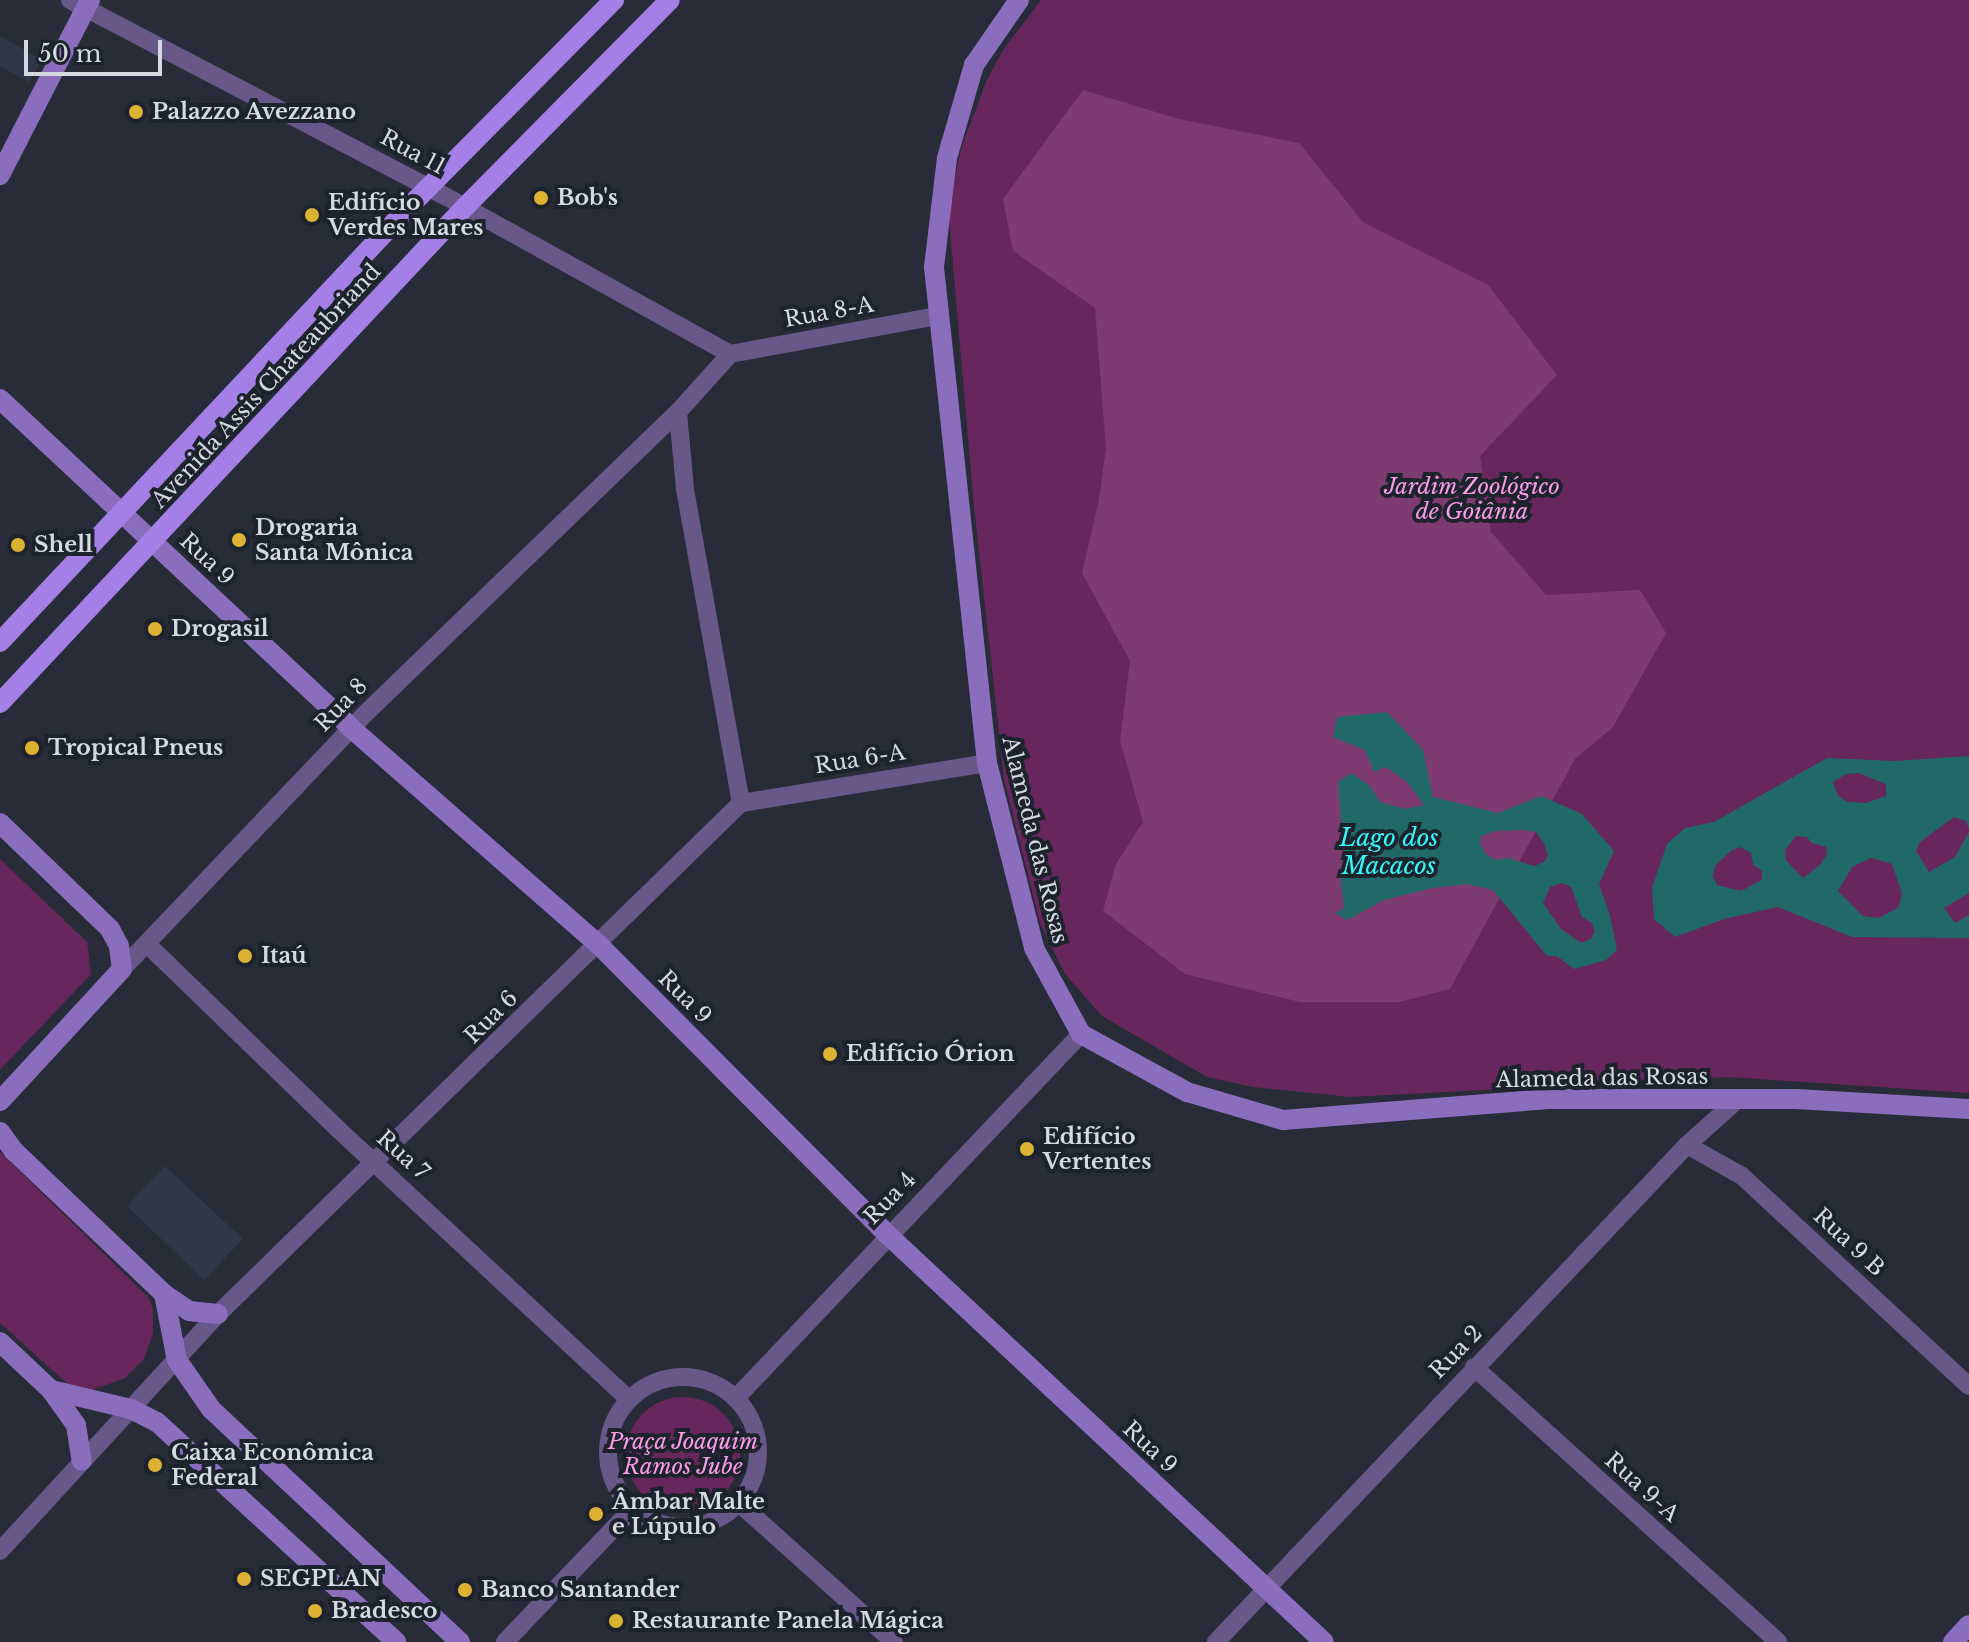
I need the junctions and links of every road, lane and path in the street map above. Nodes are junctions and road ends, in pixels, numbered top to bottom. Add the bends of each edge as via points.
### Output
1 (614, 0) edge
2 (670, 0) edge
3 (1019, 0) edge
4 (82, 3) edge
5 (0, 175) edge
6 (428, 187) junction
7 (465, 207) junction
8 (937, 316) junction
9 (730, 354) junction
10 (0, 399) edge
11 (678, 412) junction
12 (121, 511) junction
13 (153, 541) junction
14 (0, 642) edge
15 (0, 703) edge
16 (351, 728) junction
17 (987, 763) junction
18 (741, 803) junction
19 (0, 823) edge
20 (147, 944) junction
21 (598, 944) junction
22 (122, 969) junction
23 (1081, 1034) junction
24 (0, 1101) edge
25 (1736, 1101) junction
26 (1969, 1109) edge
27 (0, 1135) edge
28 (1687, 1145) junction
29 (377, 1163) junction
30 (888, 1235) junction
31 (164, 1294) junction
32 (218, 1314) junction
33 (0, 1342) edge
34 (177, 1360) junction
35 (1474, 1367) junction
36 (1969, 1386) edge
37 (51, 1390) junction
38 (736, 1398) junction
39 (628, 1399) junction
40 (131, 1409) junction
41 (82, 1461) junction
42 (739, 1503) junction
43 (632, 1509) junction
44 (0, 1551) edge
45 (1266, 1588) junction
46 (1969, 1625) edge
47 (396, 1642) edge
48 (460, 1642) edge
49 (505, 1642) edge
50 (894, 1642) edge
51 (1216, 1642) edge
52 (1324, 1642) edge
53 (1778, 1642) edge
54 (1953, 1642) edge

1 - 6 main road, Avenida Assis Chateaubriand
2 - 7 main road, Avenida Assis Chateaubriand
3 - 8 main road, Alameda das Rosas via 974,65 947,158 934,267
4 - 5 main road
4 - 6 street, Rua 11
6 - 7 street, Rua 11
6 - 12 main road, Avenida Assis Chateaubriand
7 - 9 street, Rua 11
7 - 13 main road, Avenida Assis Chateaubriand
8 - 9 street, Rua 8-A
8 - 17 main road, Alameda das Rosas
9 - 11 street, Rua 8
10 - 12 main road, Rua 9
11 - 16 street, Rua 8
11 - 18 street via 685,489
12 - 13 main road, Rua 9
12 - 14 main road, Avenida Assis Chateaubriand
13 - 15 main road, Avenida Assis Chateaubriand
13 - 16 main road, Rua 9
16 - 20 street, Rua 8
16 - 21 main road, Rua 9
17 - 18 street, Rua 6-A
17 - 23 main road, Alameda das Rosas via 1034,948
18 - 21 street, Rua 6
19 - 22 main road via 110,929
20 - 22 street, Rua 8
20 - 29 street, Rua 7
21 - 29 street, Rua 6
21 - 30 main road, Rua 9
22 - 24 main road, Rua 8
23 - 25 main road, Alameda das Rosas via 1187,1092 1283,1120 1551,1099
23 - 30 street, Rua 4
25 - 26 main road, Alameda das Rosas via 1796,1099
25 - 28 street, Rua 2
27 - 31 main road
28 - 35 street, Rua 2
28 - 36 street, Rua 9 B via 1742,1176
29 - 32 street, Rua 6
29 - 39 street, Rua 7
30 - 38 street, Rua 4
30 - 45 main road, Rua 9
31 - 32 main road via 189,1311
31 - 34 main road
32 - 34 street, Rua 6
33 - 37 main road
34 - 40 street, Rua 6
34 - 48 main road via 211,1409
35 - 45 street, Rua 2
35 - 53 street, Rua 9-A
37 - 40 main road
37 - 41 main road via 76,1425
38 - 39 street via 717,1384 670,1377
38 - 42 street via 750,1417 758,1461
39 - 43 street via 614,1419 607,1443 616,1490
40 - 41 street, Rua 6
40 - 47 main road via 182,1443
41 - 44 street, Rua 6
42 - 43 street via 721,1518 687,1527 652,1522
42 - 50 street
43 - 49 street
45 - 51 street, Rua 2
45 - 52 main road, Rua 9
46 - 54 main road

